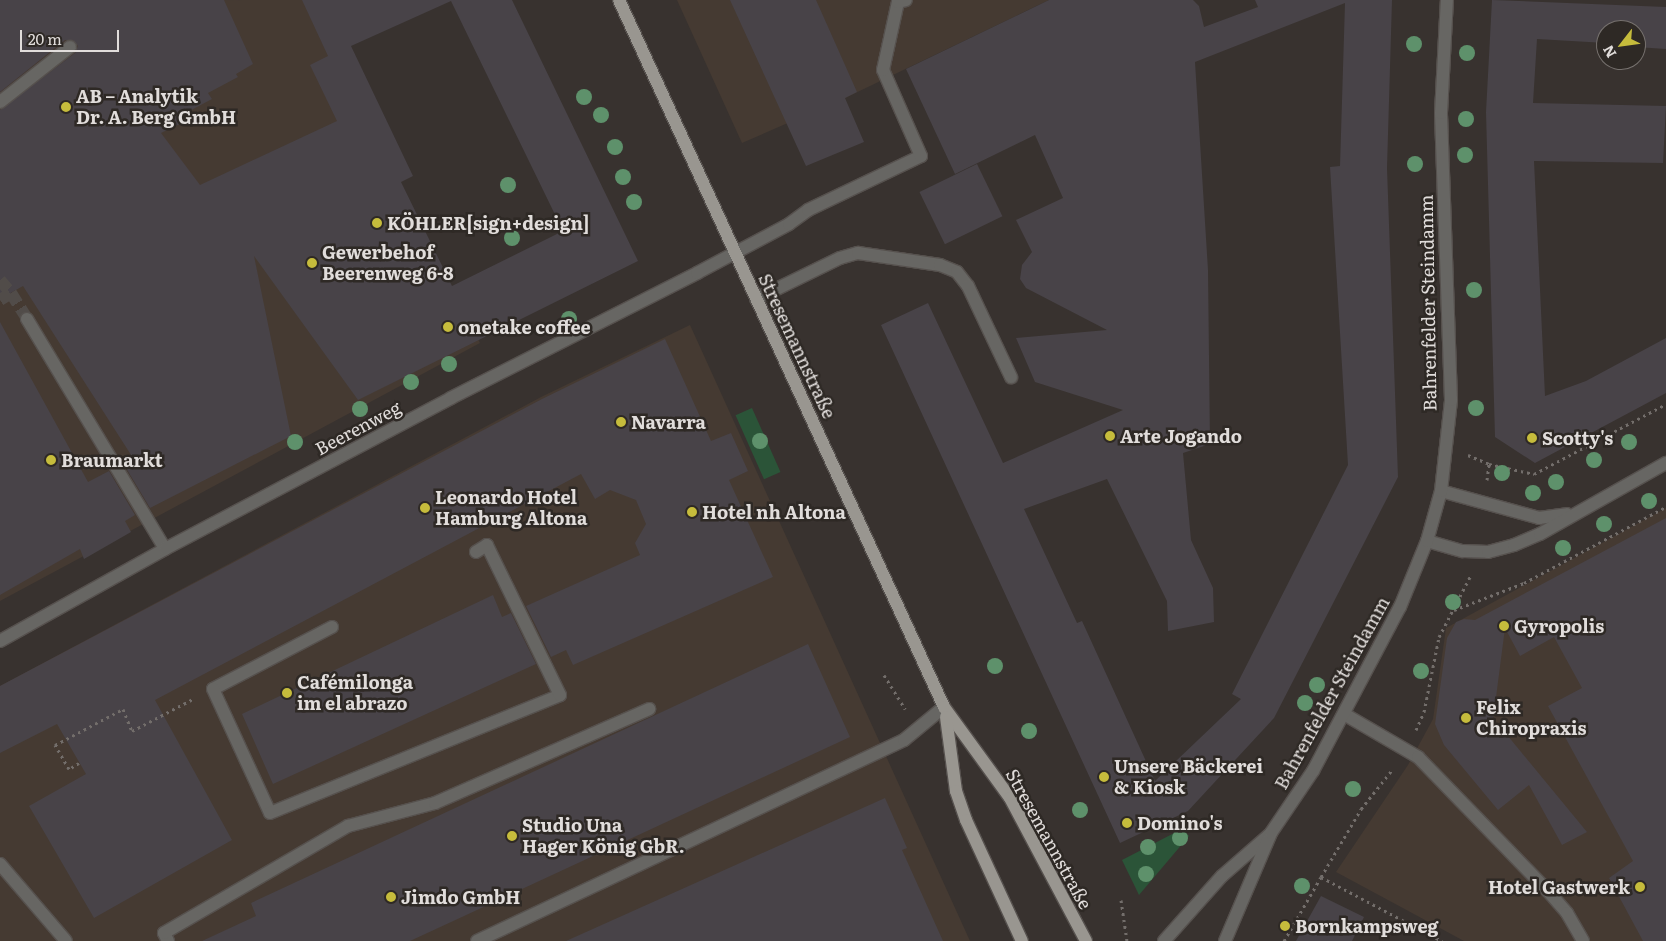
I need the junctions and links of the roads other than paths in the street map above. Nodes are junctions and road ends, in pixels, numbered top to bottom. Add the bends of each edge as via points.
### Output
1 (619, 0) edge
2 (906, 0) edge
3 (1447, 0) edge
4 (70, 46) dead end
5 (0, 102) edge
6 (735, 252) junction
7 (756, 299) junction
8 (27, 319) tunnel mouth
9 (1011, 377) dead end
10 (1666, 463) edge
11 (1441, 490) junction
12 (1579, 510) junction
13 (1427, 541) junction
14 (165, 549) junction
15 (476, 552) dead end
16 (332, 627) dead end
17 (0, 641) edge
18 (944, 707) junction
19 (649, 709) dead end
20 (1344, 714) junction
21 (1271, 834) junction
22 (0, 864) edge
23 (66, 941) edge
24 (168, 941) edge
25 (477, 941) edge
26 (1022, 941) edge
27 (1086, 941) edge
28 (1164, 941) edge
29 (1225, 941) edge
30 (1583, 941) edge

1 - 6 main road, Stresemannstraße
2 - 6 street, Beerenweg via 898,2 883,70 921,156 808,210
3 - 11 street, Bahrenfelder Steindamm via 1441,113 1451,400
4 - 5 street
6 - 7 main road, Stresemannstraße
6 - 14 street, Beerenweg
7 - 9 street via 840,258 858,253 940,265 958,272 968,286
7 - 18 main road, Stresemannstraße
8 - 14 street
10 - 12 street
11 - 12 street via 1539,518 1557,518
11 - 13 street, Bahrenfelder Steindamm
12 - 13 street via 1540,534 1488,552
13 - 20 street, Bahrenfelder Steindamm via 1400,607
14 - 17 street, Beerenweg
15 - 16 street via 487,545 560,695 270,813 213,689
18 - 25 street via 904,740
18 - 26 main road, Stresemannstraße via 956,791 966,820
18 - 27 main road, Stresemannstraße via 1010,798
19 - 24 street via 435,803 348,826 164,933
20 - 21 street, Bahrenfelder Steindamm via 1313,771
20 - 30 street via 1418,757 1548,891 1567,913
21 - 28 street, Bahrenfelder Steindamm via 1222,876
21 - 29 street, Bahrenfelder Steindamm
22 - 23 street

